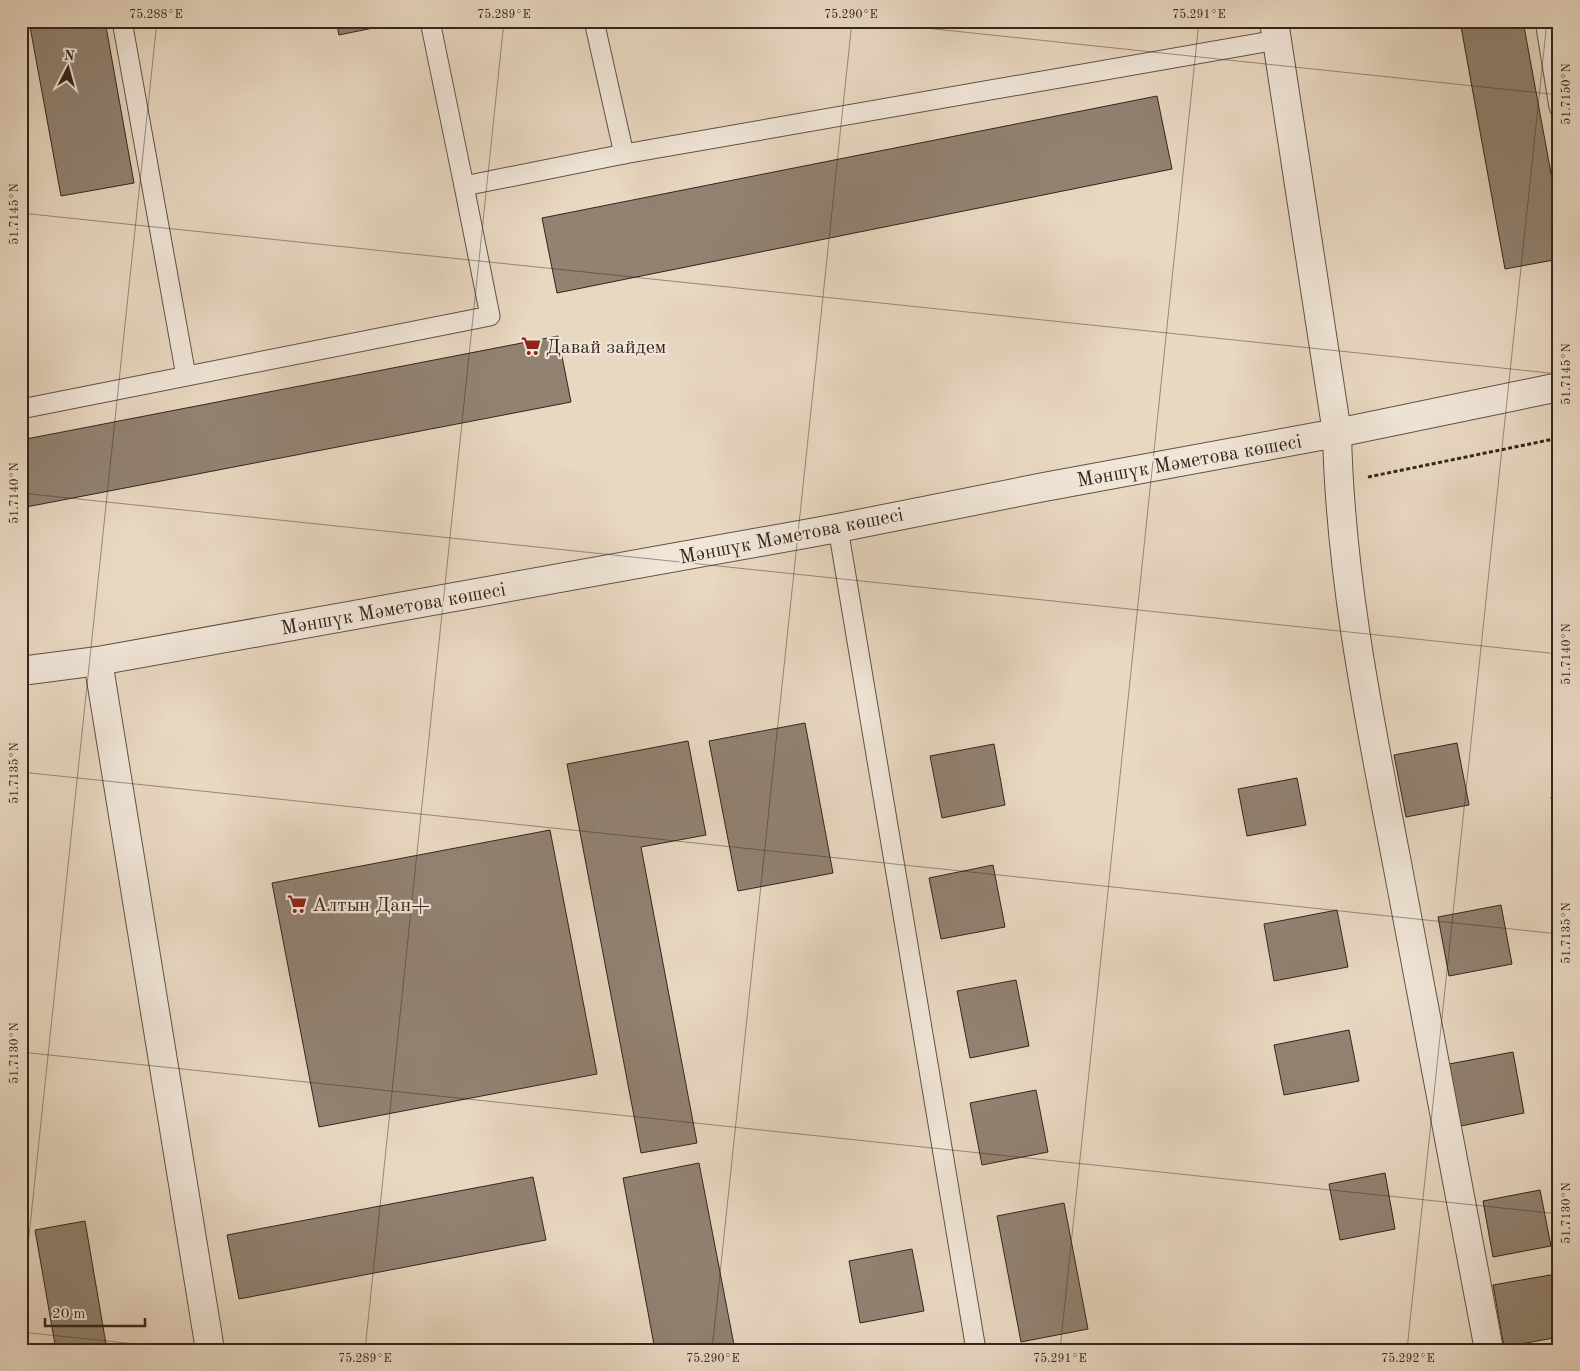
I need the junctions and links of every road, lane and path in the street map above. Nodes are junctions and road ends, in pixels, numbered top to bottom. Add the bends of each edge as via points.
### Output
1 (122, 21) edge
2 (430, 21) edge
3 (594, 21) edge
4 (1545, 21) edge
5 (1275, 31) edge
6 (1559, 107) edge
7 (624, 154) junction
8 (464, 186) junction
9 (186, 376) junction
10 (1559, 387) edge
11 (21, 409) edge
12 (1337, 433) junction
13 (1559, 438) edge
14 (1338, 483) junction
15 (838, 528) junction
16 (98, 661) junction
17 (21, 671) edge
18 (210, 1350) edge
19 (976, 1350) edge
20 (1489, 1350) edge

1 - 9 lane
2 - 8 lane
3 - 7 lane
4 - 6 lane
5 - 7 lane
5 - 12 street
7 - 8 lane
8 - 9 lane via 490,316
9 - 11 lane
10 - 12 street, Мәншүк Мәметова көшесі
12 - 14 street
12 - 15 street, Мәншүк Мәметова көшесі
13 - 14 path
14 - 20 street via 1347,575 1370,720
15 - 16 street, Мәншүк Мәметова көшесі
15 - 19 lane
16 - 17 street, Мәншүк Мәметова көшесі
16 - 18 street

